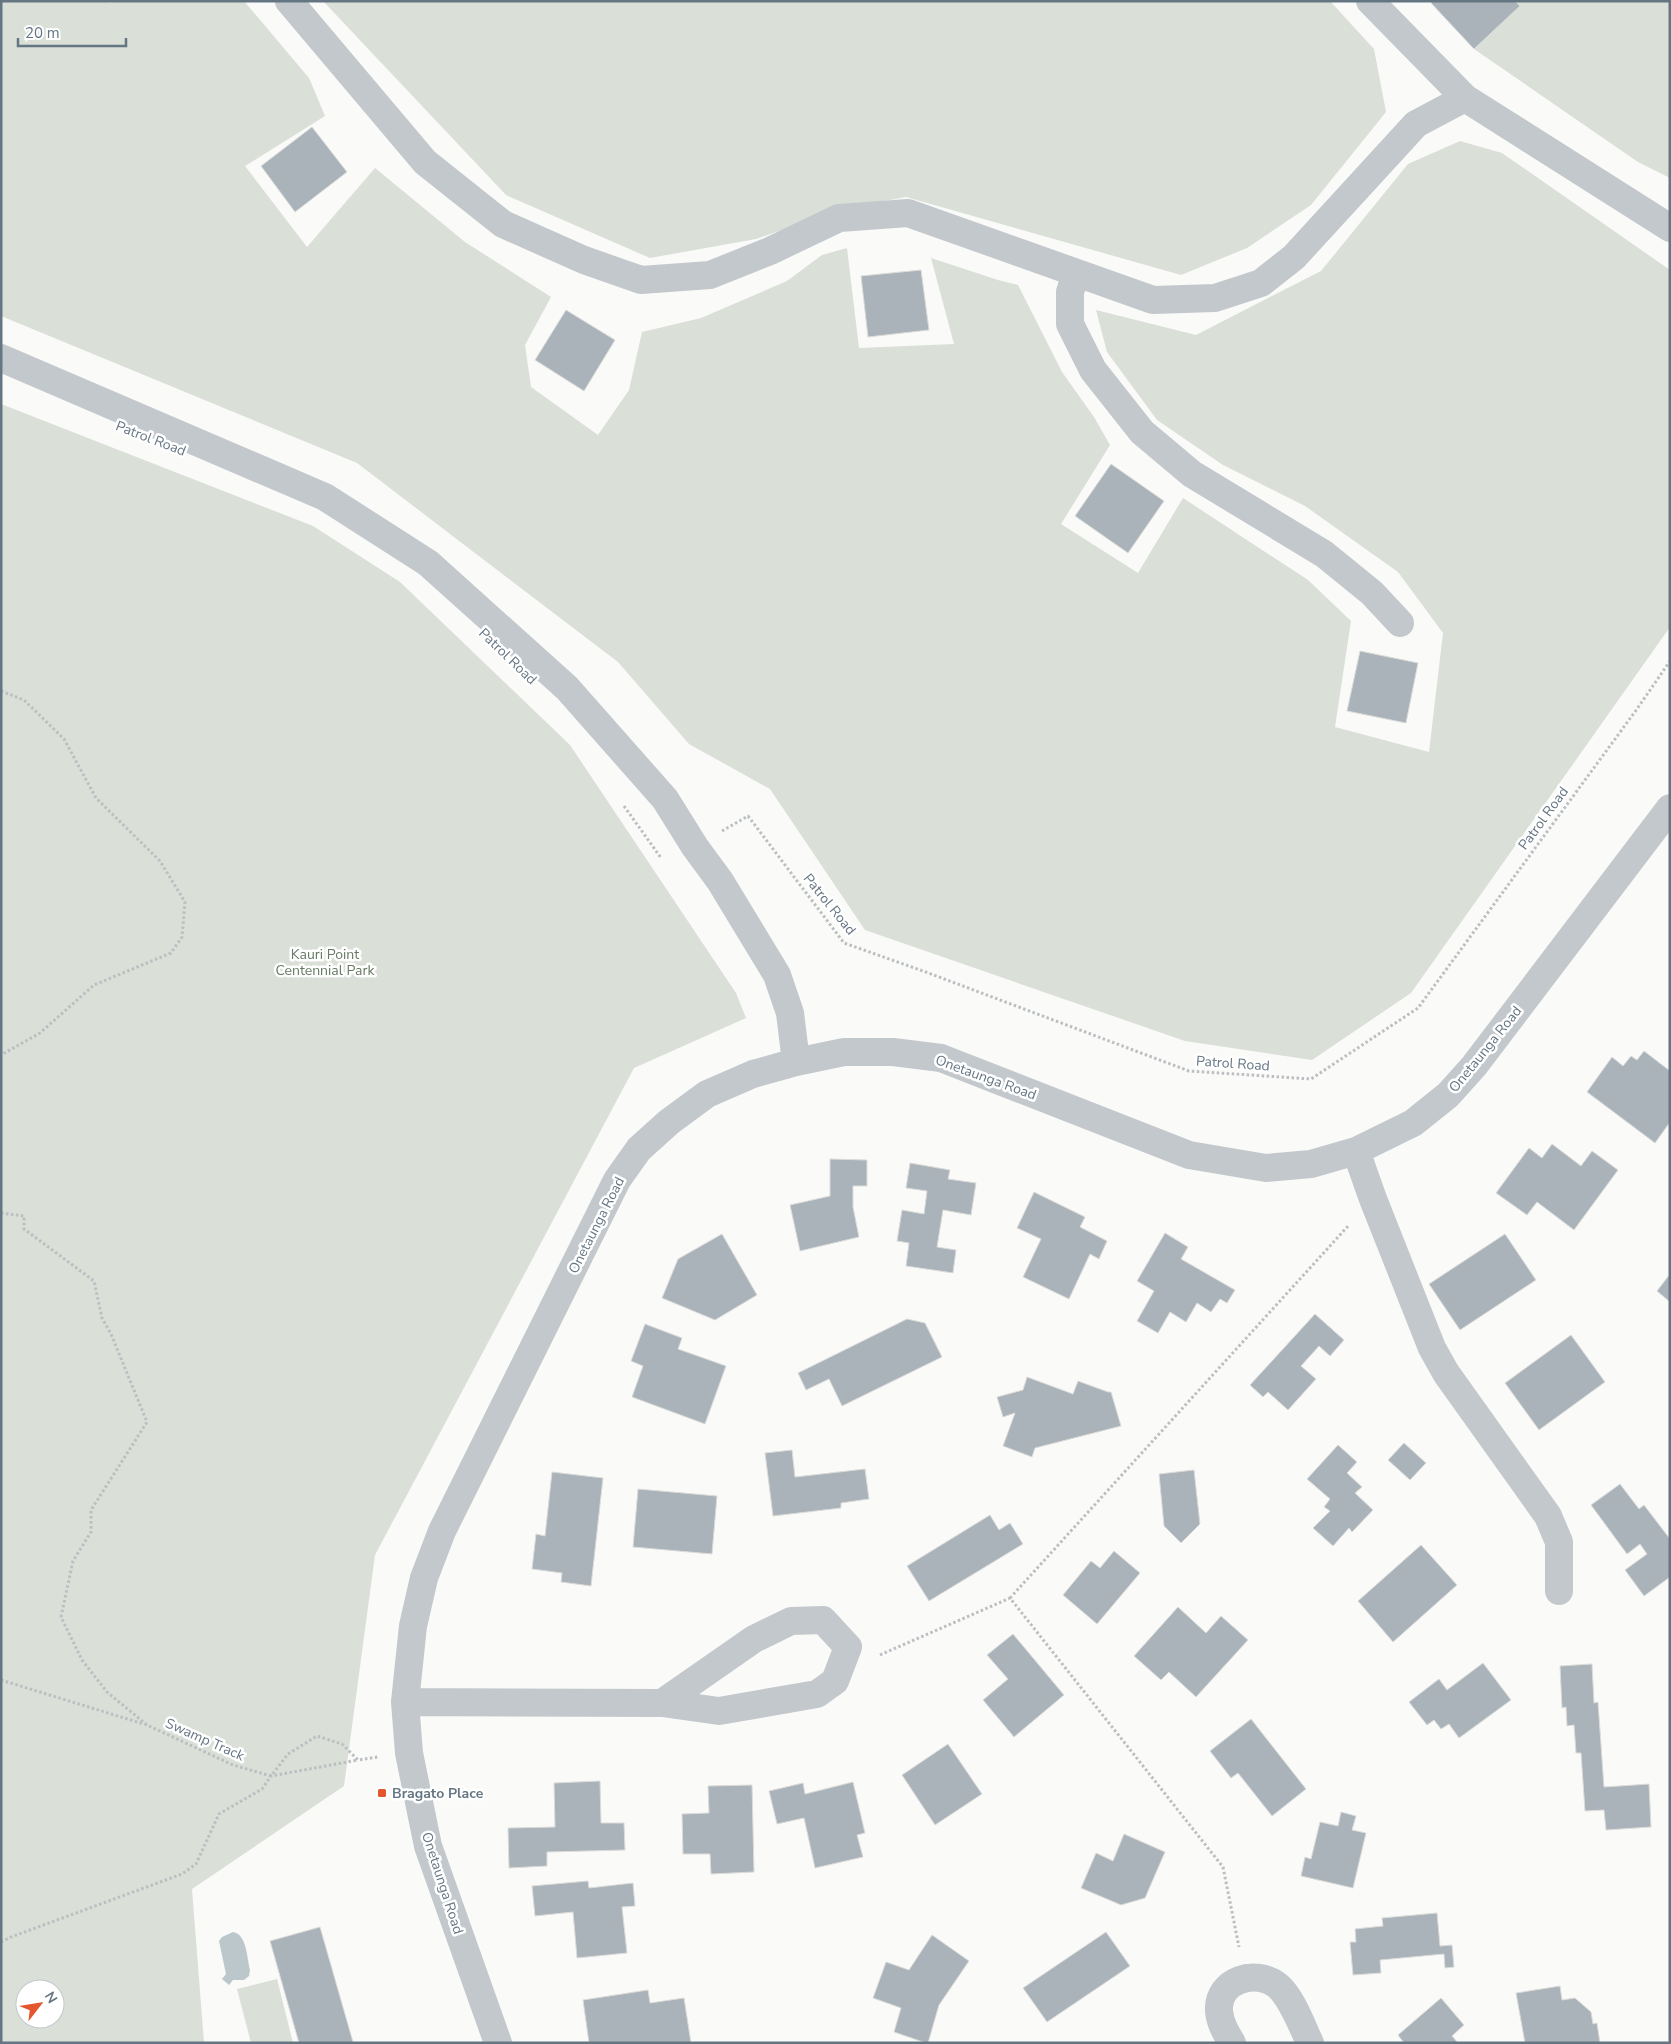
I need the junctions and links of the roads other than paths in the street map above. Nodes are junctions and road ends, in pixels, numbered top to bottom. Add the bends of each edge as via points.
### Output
1 (289, 1) edge
2 (1370, 1) edge
3 (1465, 98) junction
4 (1670, 228) edge
5 (1076, 273) junction
6 (1, 358) edge
7 (1400, 623) dead end
8 (1670, 808) edge
9 (796, 1062) junction
10 (1356, 1151) junction
11 (1558, 1591) dead end
12 (405, 1702) junction
13 (662, 1703) junction
14 (498, 2043) edge
15 (1232, 2043) edge
16 (1310, 2043) edge

1 - 5 street via 425,162 504,224 584,260 642,280 710,275 839,218 908,213
2 - 3 street
3 - 4 street
3 - 5 street via 1416,124 1294,257 1261,282 1215,298 1153,300
5 - 7 street via 1070,292 1070,324 1093,370 1142,432 1192,474 1324,554 1372,593
6 - 9 street via 325,496 428,563 568,688 665,800 720,881 777,975 790,1013
8 - 10 street, Onetaunga Road via 1448,1096 1413,1123
9 - 10 street, Onetaunga Road via 844,1052 893,1052 941,1058 1190,1154 1266,1168 1311,1164
9 - 12 street, Onetaunga Road via 753,1074 708,1094 639,1149 617,1180 442,1531 424,1578 413,1626
10 - 11 street via 1432,1348 1446,1373 1548,1516 1558,1542
12 - 13 street
12 - 14 street, Onetaunga Road via 409,1753 428,1846
13 - 13 street via 754,1639 791,1621 823,1620 848,1647 835,1681 817,1694 719,1711
15 - 16 street via 1219,2009 1223,1994 1245,1977 1262,1977 1278,1986

